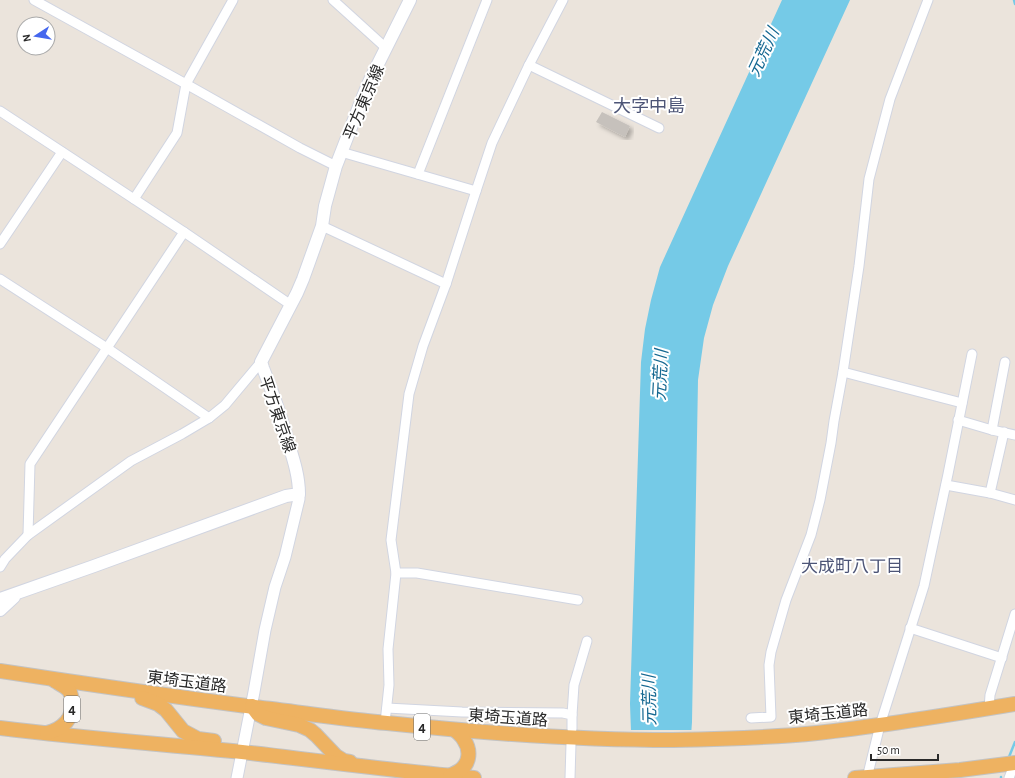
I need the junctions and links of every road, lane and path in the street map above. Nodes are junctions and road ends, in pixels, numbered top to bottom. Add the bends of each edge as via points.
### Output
1 (34, 0) edge
2 (233, 0) edge
3 (333, 0) edge
4 (410, 0) edge
5 (487, 0) edge
6 (563, 0) edge
7 (928, 0) edge
8 (386, 48) junction
9 (529, 65) junction
10 (186, 84) junction
11 (0, 111) edge
12 (659, 128) dead end
13 (62, 152) junction
14 (342, 152) junction
15 (336, 166) junction
16 (418, 174) junction
17 (476, 191) junction
18 (134, 199) junction
19 (322, 226) junction
20 (184, 232) junction
21 (0, 244) edge
22 (0, 279) edge
23 (446, 284) junction
24 (291, 305) junction
25 (107, 348) junction
26 (972, 354) dead end
27 (261, 362) junction
28 (1005, 362) dead end
29 (843, 372) junction
30 (962, 403) junction
31 (209, 418) junction
32 (958, 420) junction
33 (992, 430) junction
34 (1004, 432) junction
35 (1015, 435) edge
36 (946, 485) junction
37 (990, 493) junction
38 (299, 494) junction
39 (1015, 500) edge
40 (28, 535) junction
41 (0, 567) edge
42 (396, 573) junction
43 (25, 590) junction
44 (0, 599) edge
45 (578, 600) dead end
46 (0, 610) edge
47 (1015, 614) edge
48 (910, 628) junction
49 (587, 641) dead end
50 (1002, 658) junction
51 (0, 671) edge
52 (53, 679) junction
53 (106, 687) junction
54 (1015, 704) edge
55 (252, 706) junction
56 (387, 708) junction
57 (989, 708) junction
58 (572, 715) junction
59 (751, 718) dead end
60 (385, 723) junction
61 (880, 725) junction
62 (0, 728) edge
63 (572, 729) dead end
64 (455, 730) junction
65 (45, 733) junction
66 (571, 744) dead end
67 (242, 752) junction
68 (1013, 763) edge
69 (364, 767) junction
70 (450, 776) junction
71 (237, 778) edge
72 (474, 778) edge
73 (570, 778) edge
74 (863, 778) edge
75 (1009, 778) edge

1 - 10 street
2 - 10 street
3 - 8 street
4 - 8 main road, 平方東京線
5 - 16 street
6 - 9 street
7 - 29 street via 890,99 869,180
8 - 14 main road, 平方東京線 via 369,82
9 - 12 street
9 - 17 street via 492,143
10 - 15 street
10 - 18 street via 177,133
11 - 13 street
13 - 18 street
13 - 21 street
14 - 15 main road, 平方東京線
14 - 16 street
15 - 19 main road, 平方東京線
16 - 17 street
17 - 23 street
18 - 20 street
19 - 23 street
19 - 24 main road, 平方東京線
20 - 24 street
20 - 25 street
22 - 25 street
23 - 42 street via 423,346 409,394 391,540
24 - 27 main road, 平方東京線
25 - 31 street
25 - 40 street via 30,464
26 - 30 street
27 - 31 street via 225,405
27 - 38 main road, 平方東京線 via 282,420 299,483
28 - 33 street
29 - 30 street
29 - 59 street via 816,516 786,600 771,652 771,717
30 - 32 street
31 - 40 street via 131,461
32 - 33 street
32 - 36 street
33 - 34 street
34 - 35 street
34 - 37 street
36 - 37 street
36 - 48 street via 924,586
37 - 39 street
38 - 43 main road via 286,496
38 - 55 street via 292,532 265,630
40 - 41 street
42 - 45 street via 417,573
42 - 56 street via 388,649
43 - 44 main road
43 - 46 main road
47 - 50 street
48 - 50 street
48 - 61 street
49 - 58 street via 574,685
50 - 57 street via 990,695
51 - 52 highway, 東埼玉道路 / 4
52 - 53 highway, 東埼玉道路 / 4
52 - 65 highway, 4 via 70,693 71,715 61,728
53 - 55 highway, 東埼玉道路 / 4
53 - 67 highway, 4 via 126,695 148,699 166,710 183,731 198,739 223,743
54 - 57 highway, 東埼玉道路 / 4
55 - 60 highway, 東埼玉道路 / 4
55 - 67 street
55 - 69 highway, 4 via 258,714 266,718 310,730 336,756
56 - 58 street
56 - 60 street
57 - 61 highway, 東埼玉道路 / 4
58 - 63 street
60 - 64 highway, 東埼玉道路 / 4
61 - 64 highway, 東埼玉道路 / 4 via 816,733 674,740 592,739
61 - 74 street
62 - 65 highway, 4
64 - 70 highway via 467,744 468,760 464,767
65 - 67 highway, 4
66 - 73 street
67 - 69 highway, 4
67 - 71 street
68 - 74 highway
68 - 75 street
69 - 70 highway, 4 via 377,772
70 - 72 highway, 4

